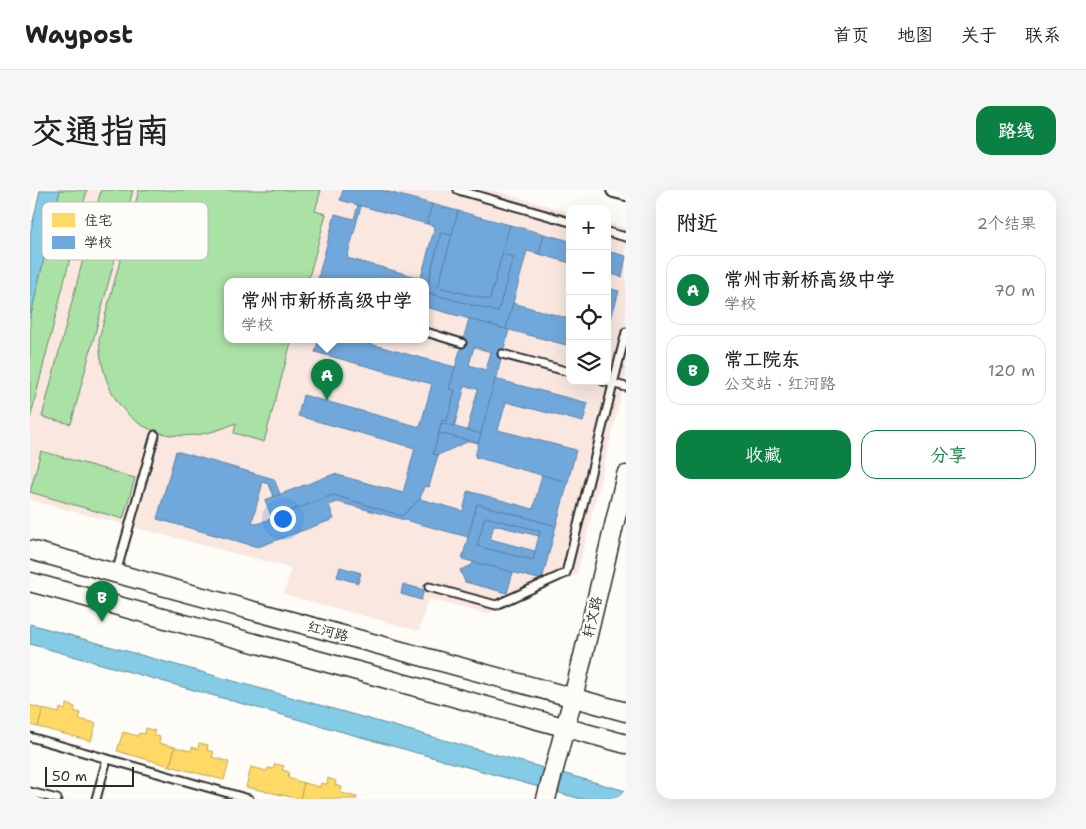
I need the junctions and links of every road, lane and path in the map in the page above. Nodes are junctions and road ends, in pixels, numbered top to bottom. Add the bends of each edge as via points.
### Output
1 (458, 190) edge
2 (614, 190) edge
3 (626, 193) edge
4 (566, 221) edge
5 (611, 233) edge
6 (626, 238) edge
7 (626, 332) edge
8 (429, 333) edge
9 (462, 342) dead end
10 (502, 354) dead end
11 (566, 371) edge
12 (613, 384) junction
13 (626, 387) edge
14 (155, 435) dead end
15 (626, 475) edge
16 (30, 550) edge
17 (116, 574) junction
18 (30, 582) edge
19 (429, 587) dead end
20 (573, 698) junction
21 (626, 712) edge
22 (565, 727) junction
23 (30, 737) edge
24 (626, 744) edge
25 (107, 759) junction
26 (30, 792) edge
27 (547, 798) edge
28 (57, 799) edge
29 (96, 799) edge
30 (249, 799) edge

1 - 4 lane
2 - 3 street
5 - 6 lane
7 - 12 lane
8 - 9 lane
10 - 11 lane
12 - 13 lane
12 - 19 lane via 566,573 496,605
14 - 17 lane
15 - 20 street, 轩文路
16 - 17 street, 红河路
17 - 20 street, 红河路
18 - 22 street
20 - 21 street, 红河路
20 - 22 street, 轩文路
22 - 24 street
22 - 27 street, 轩文路
23 - 25 lane
25 - 29 lane
25 - 30 lane
26 - 28 lane

